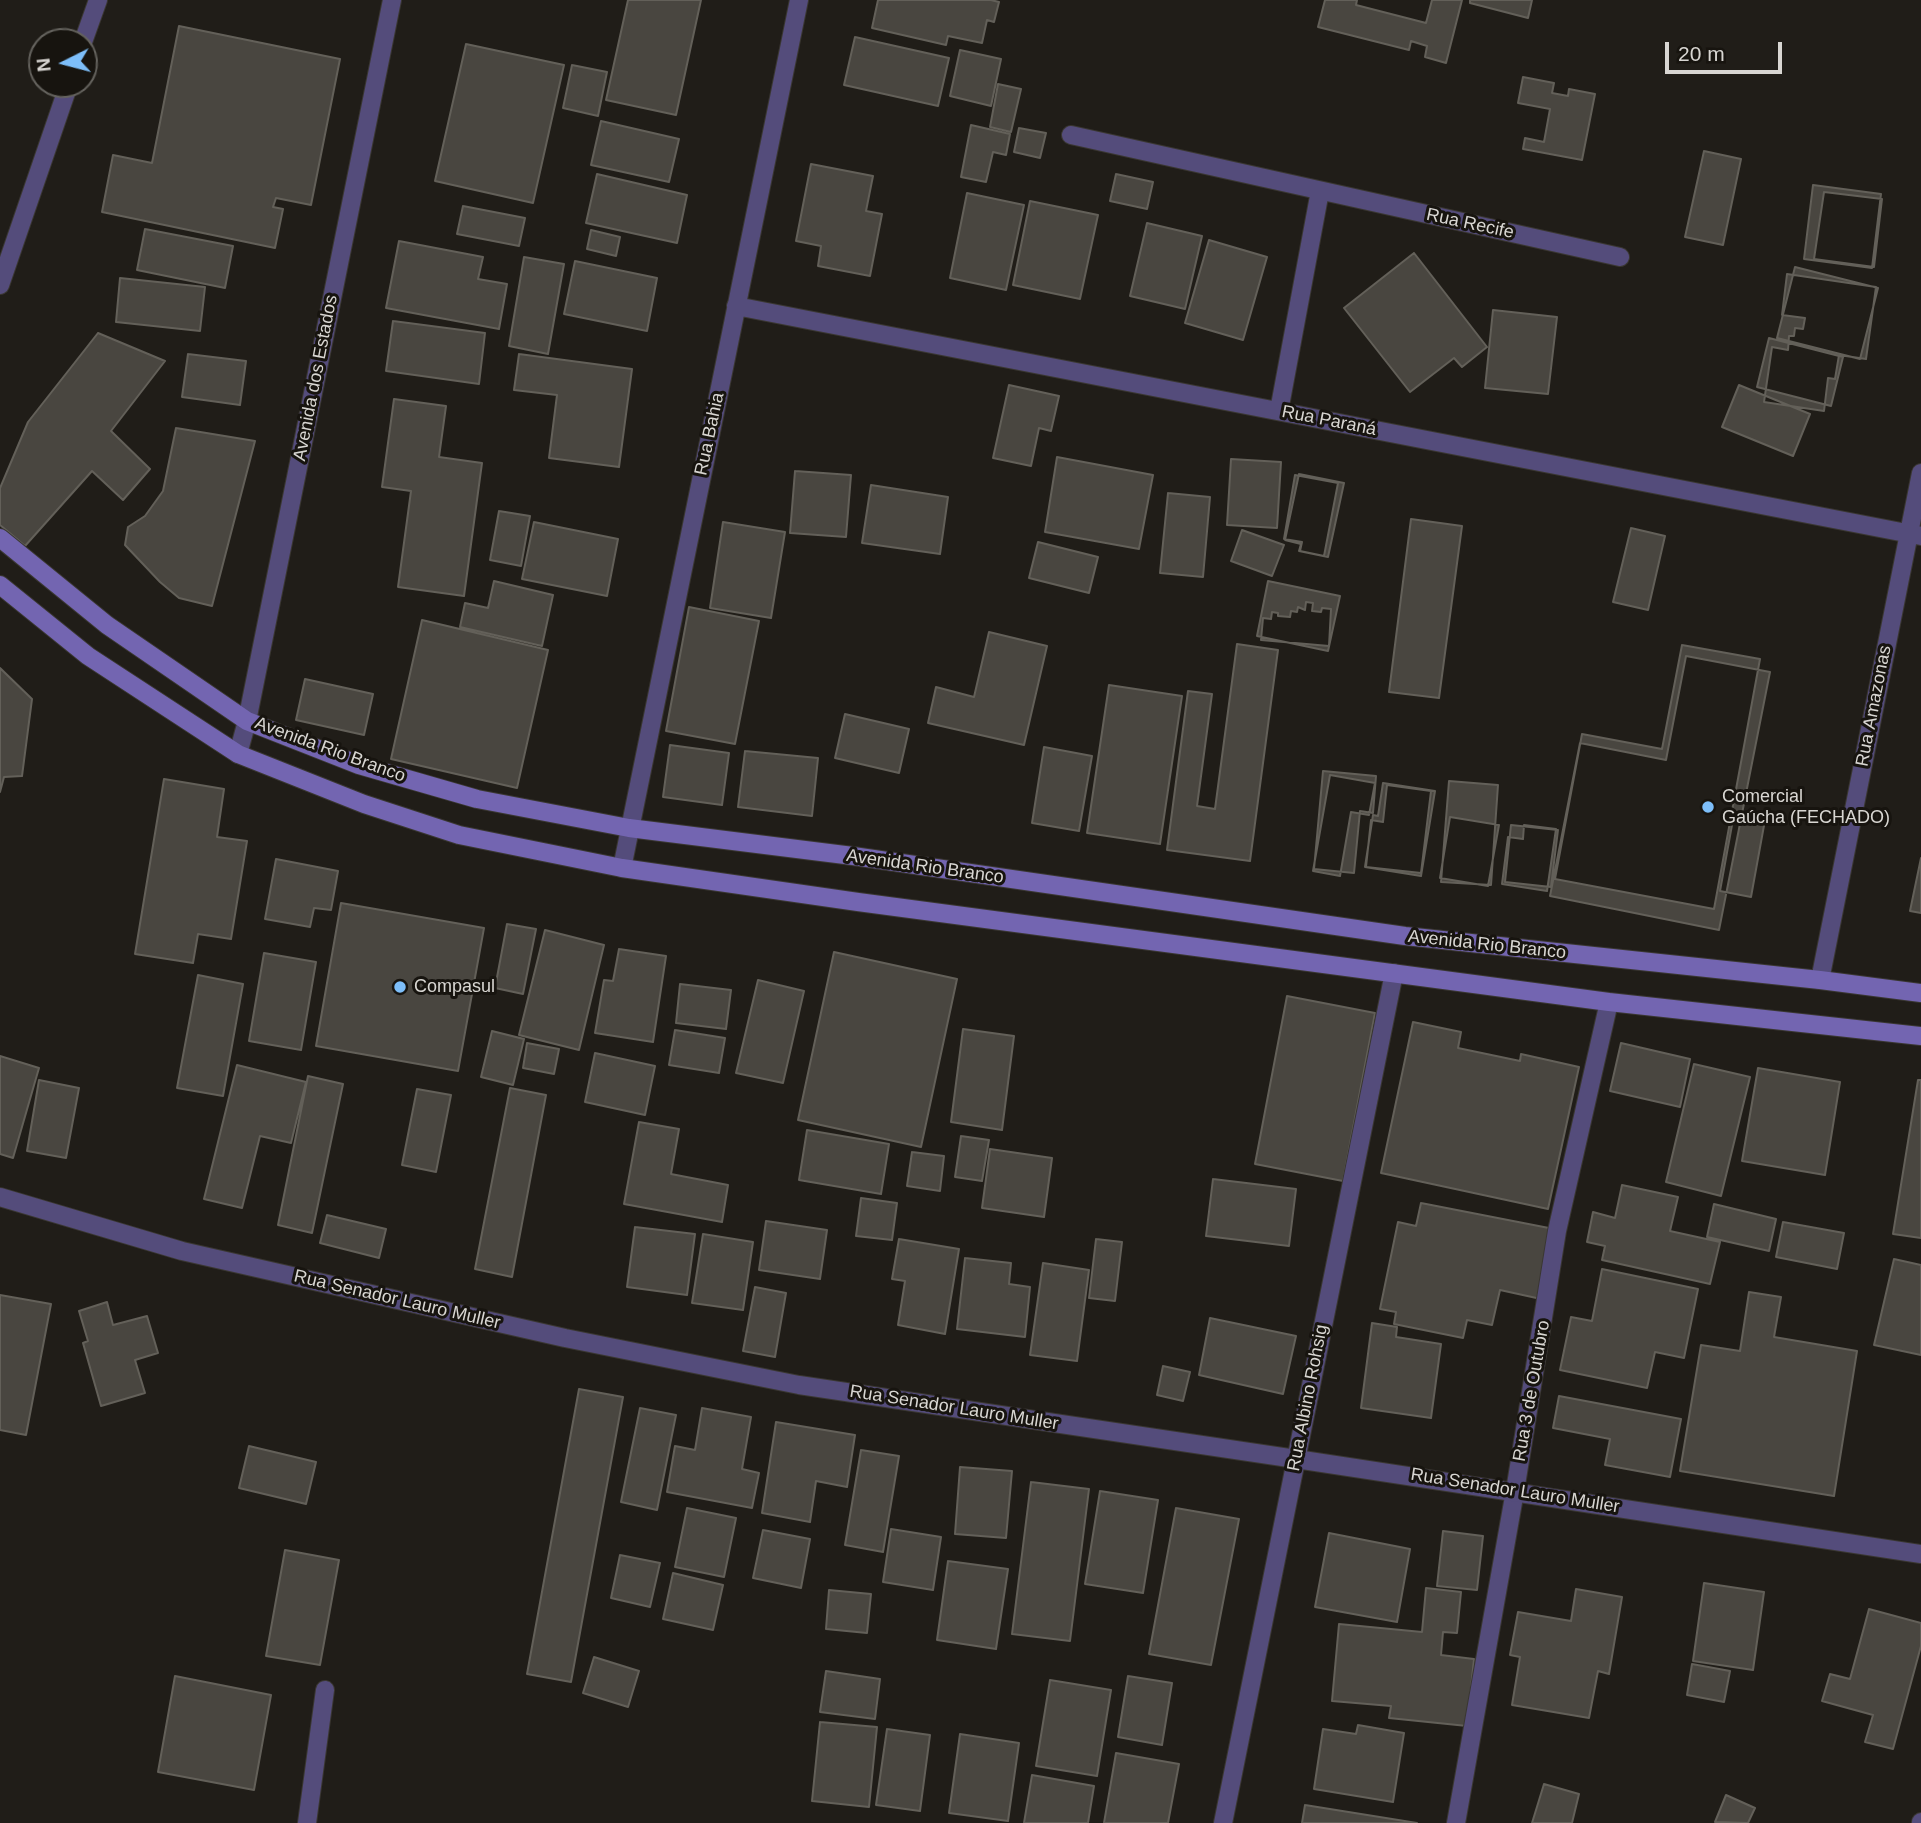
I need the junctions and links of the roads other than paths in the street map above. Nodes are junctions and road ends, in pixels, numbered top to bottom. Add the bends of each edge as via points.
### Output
1 (98, 0) edge
2 (390, 0) edge
3 (799, 0) edge
4 (88, 28) edge
5 (64, 98) edge
6 (1072, 135) dead end
7 (1320, 191) junction
8 (1620, 257) dead end
9 (0, 285) edge
10 (736, 306) junction
11 (1279, 411) junction
12 (1921, 473) edge
13 (1915, 534) edge
14 (0, 538) edge
15 (0, 584) edge
16 (247, 721) junction
17 (237, 754) junction
18 (629, 828) junction
19 (622, 868) junction
20 (1394, 973) junction
21 (1820, 980) junction
22 (1921, 993) edge
23 (1609, 1002) junction
24 (1921, 1036) edge
25 (0, 1197) edge
26 (1296, 1459) junction
27 (1515, 1491) junction
28 (1921, 1554) edge
29 (325, 1690) dead end
30 (307, 1823) edge
31 (1223, 1823) edge
32 (1456, 1823) edge

1 - 4 street
2 - 16 street, Avenida dos Estados
3 - 10 street, Rua Bahia
5 - 9 street
6 - 7 street, Rua Recife
7 - 8 street, Rua Recife
7 - 11 street
10 - 11 street, Rua Paraná
10 - 18 street, Rua Bahia
11 - 13 street, Rua Paraná
12 - 13 street, Rua Amazonas
13 - 21 street, Rua Amazonas
14 - 16 main road, Avenida Rio Branco via 107,625
15 - 17 main road, Avenida Rio Branco via 88,656
16 - 17 street, Avenida dos Estados
16 - 18 main road, Avenida Rio Branco via 359,765 477,799
17 - 19 main road, Avenida Rio Branco via 459,835
18 - 19 street, Rua Bahia
18 - 21 main road, Avenida Rio Branco via 1405,936
19 - 20 main road, Avenida Rio Branco
20 - 23 main road, Avenida Rio Branco
20 - 26 street, Rua Albino Rohsig
21 - 22 main road, Avenida Rio Branco
23 - 24 main road, Avenida Rio Branco
23 - 27 street, Rua 3 de Outubro via 1557,1231
25 - 26 street, Rua Senador Lauro Muller via 182,1251 565,1338 799,1385
26 - 27 street, Rua Senador Lauro Muller
26 - 31 street, Rua Albino Rohsig
27 - 28 street, Rua Senador Lauro Muller
27 - 32 street, Rua 3 de Outubro
29 - 30 street

